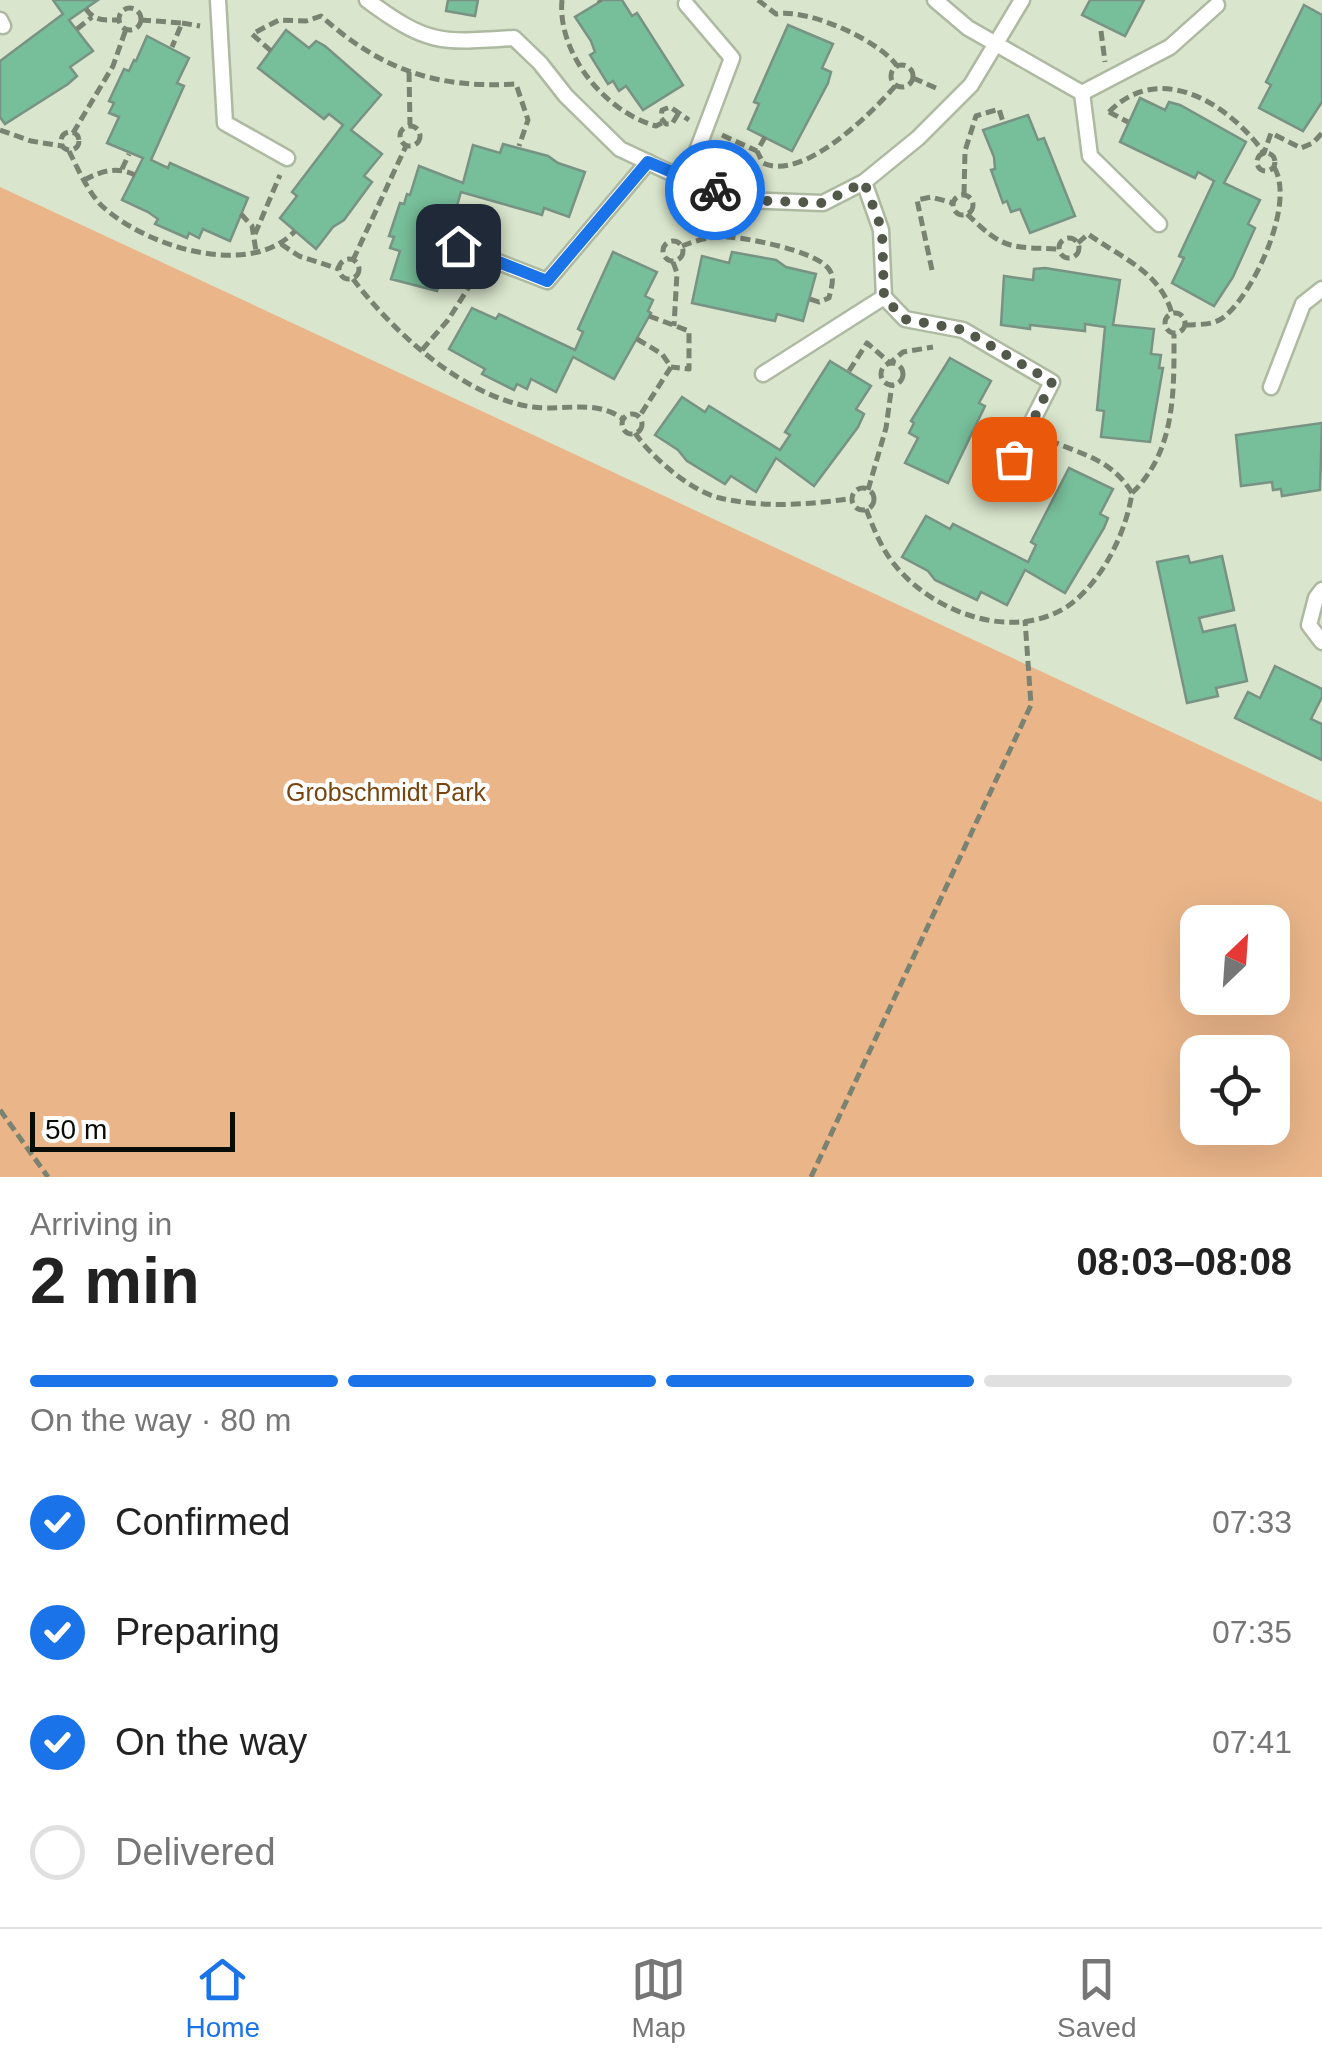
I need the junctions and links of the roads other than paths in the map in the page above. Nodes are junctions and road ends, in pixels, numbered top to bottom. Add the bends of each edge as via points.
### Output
1 (218, 0) edge
2 (366, 0) edge
3 (935, 0) edge
4 (1022, 0) edge
5 (686, 4) dead end
6 (1216, 4) dead end
7 (996, 44) junction
8 (1082, 93) junction
9 (287, 158) road end
10 (648, 162) junction
11 (686, 180) junction
12 (864, 182) junction
13 (1159, 224) dead end
14 (458, 246) dead end
15 (1322, 290) edge
16 (884, 297) junction
17 (762, 374) dead end
18 (1271, 387) dead end
19 (1000, 487) dead end
20 (1322, 590) edge
21 (1322, 642) edge

1 - 9 lane via 225,123
2 - 10 lane via 408,30 450,42 514,38 620,149
3 - 7 lane
4 - 7 lane
5 - 11 lane via 732,58
6 - 8 lane via 1170,47
7 - 8 lane
7 - 12 lane via 971,85
8 - 13 lane via 1090,156
10 - 11 lane
10 - 14 lane via 547,281
11 - 12 lane via 744,200 823,203
12 - 16 lane via 882,230
15 - 18 lane via 1303,304
16 - 17 lane
16 - 19 lane via 904,319 964,330 1052,382
20 - 21 lane via 1309,625

